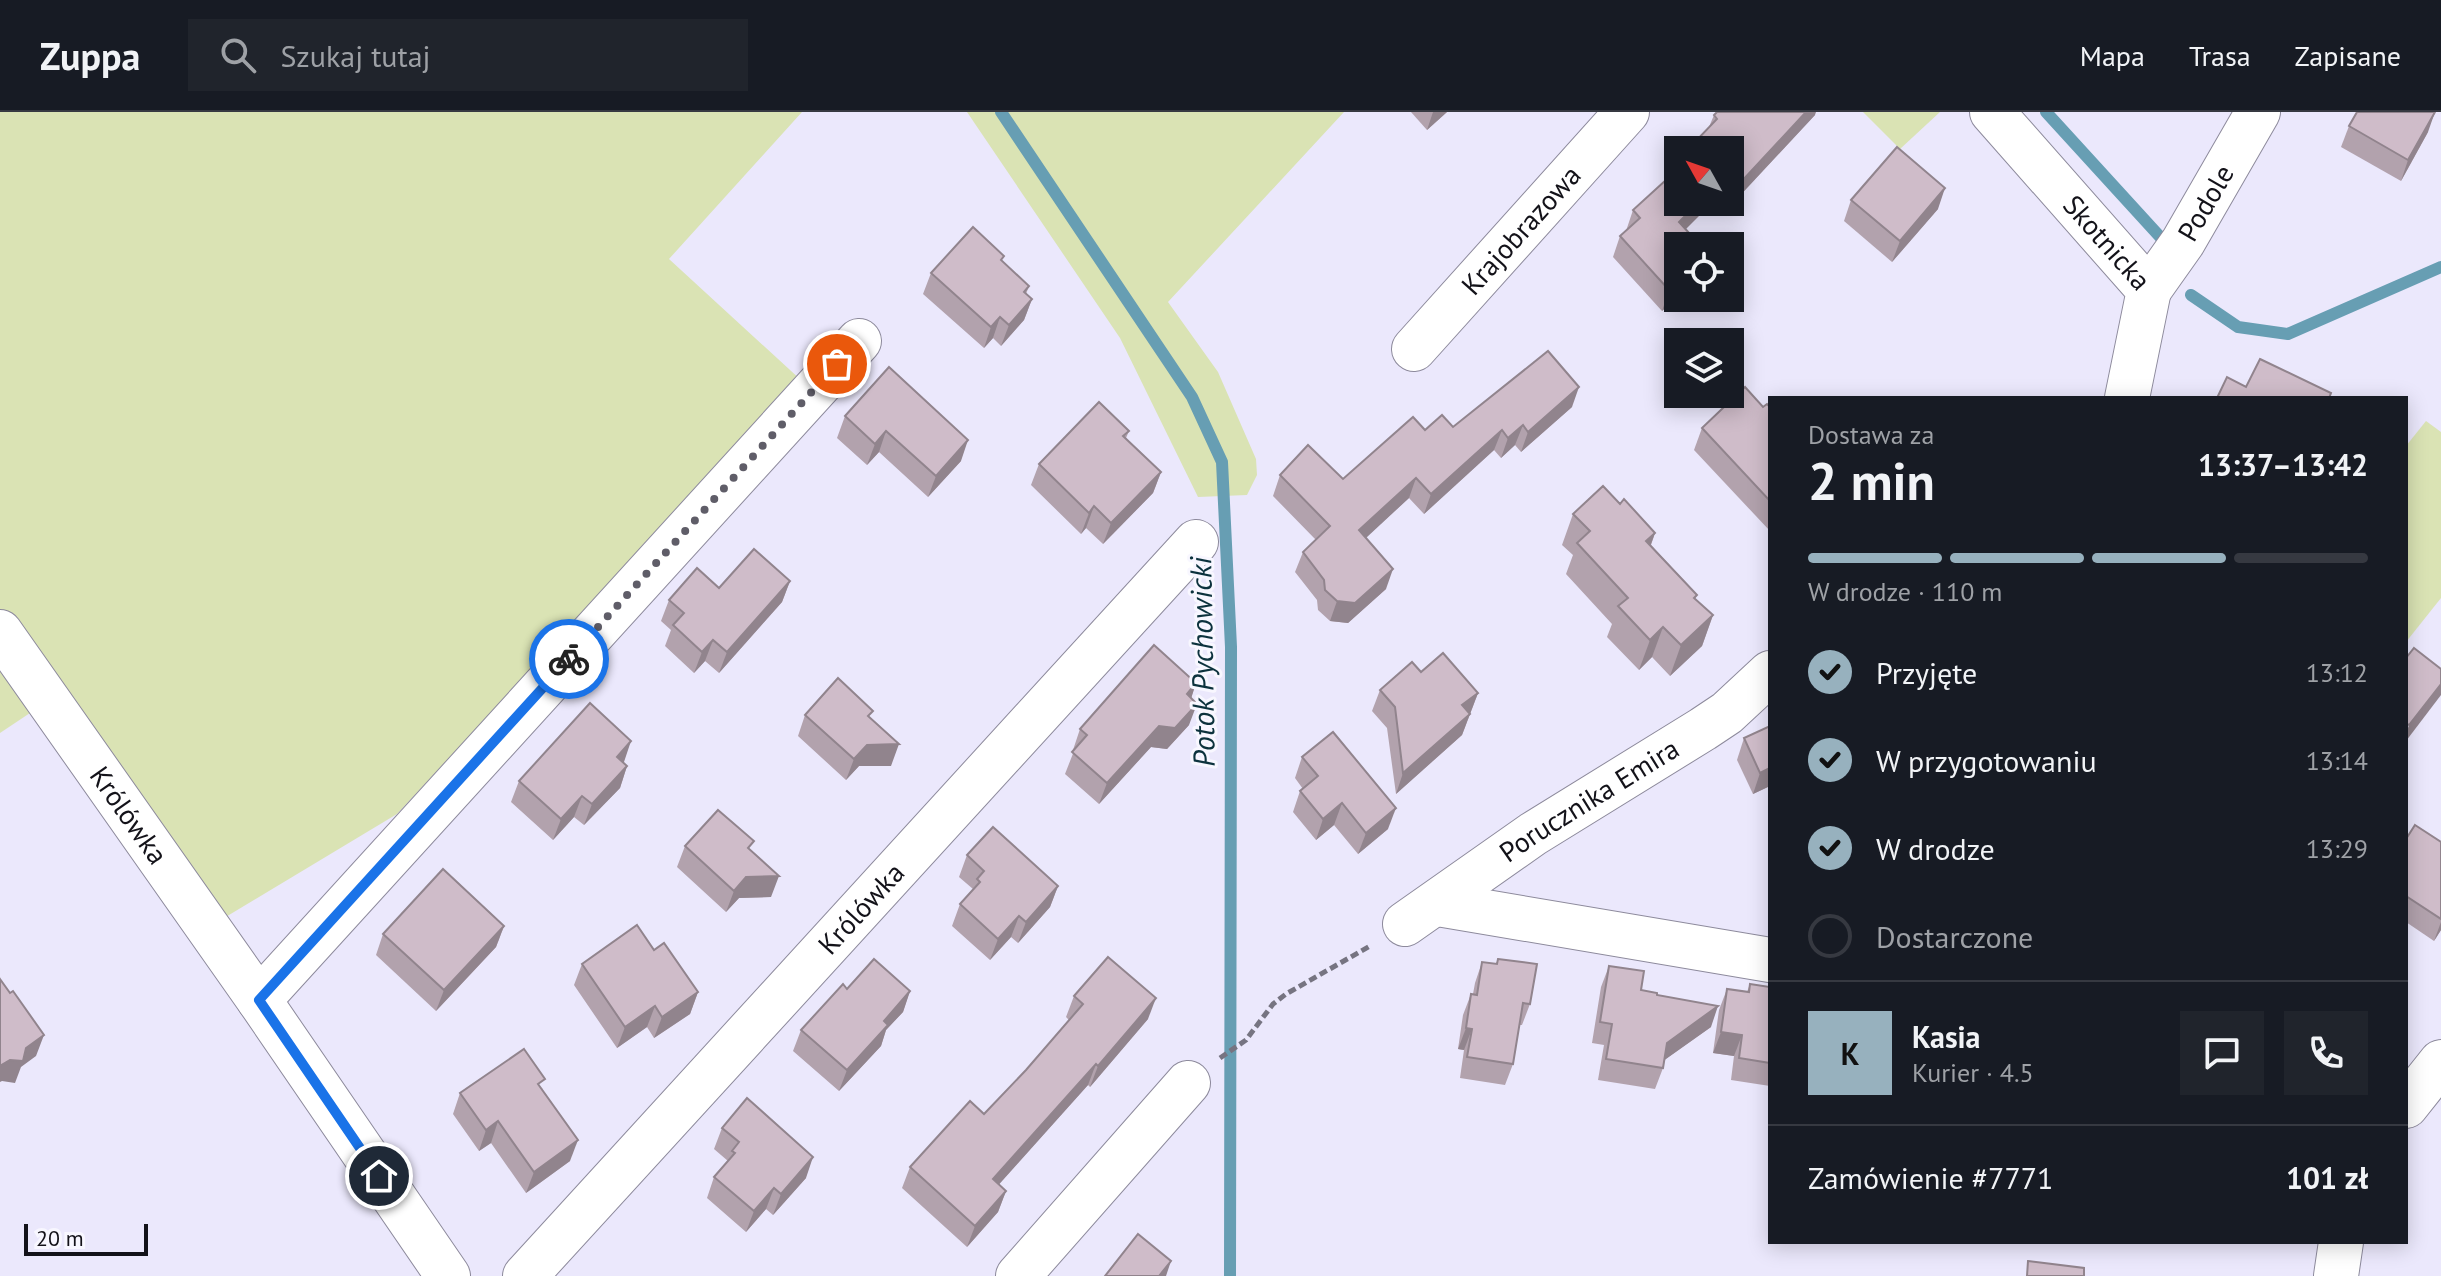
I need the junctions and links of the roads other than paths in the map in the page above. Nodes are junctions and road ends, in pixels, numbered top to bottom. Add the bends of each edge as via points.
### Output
1 (1627, 112) edge
2 (1992, 112) edge
3 (2258, 112) edge
4 (2149, 290) junction
5 (859, 341) dead end
6 (1414, 349) dead end
7 (2127, 396) edge
8 (1196, 542) dead end
9 (0, 632) edge
10 (1768, 675) edge
11 (1768, 960) edge
12 (259, 1000) junction
13 (2441, 1062) edge
14 (1202, 1072) road end
15 (2408, 1103) edge
16 (2341, 1244) edge
17 (448, 1276) edge
18 (525, 1276) edge
19 (1018, 1276) edge
20 (2336, 1276) edge

1 - 6 street, Krajobrazowa
2 - 4 street, Skotnicka
3 - 4 street, Podole
4 - 7 street, Skotnicka
5 - 12 street
8 - 18 street, Królówka
9 - 12 street, Królówka
10 - 11 street, Porucznika Emira via 1727,713 1533,834 1422,914
12 - 17 street, Królówka
13 - 15 street
14 - 19 street
16 - 20 street

